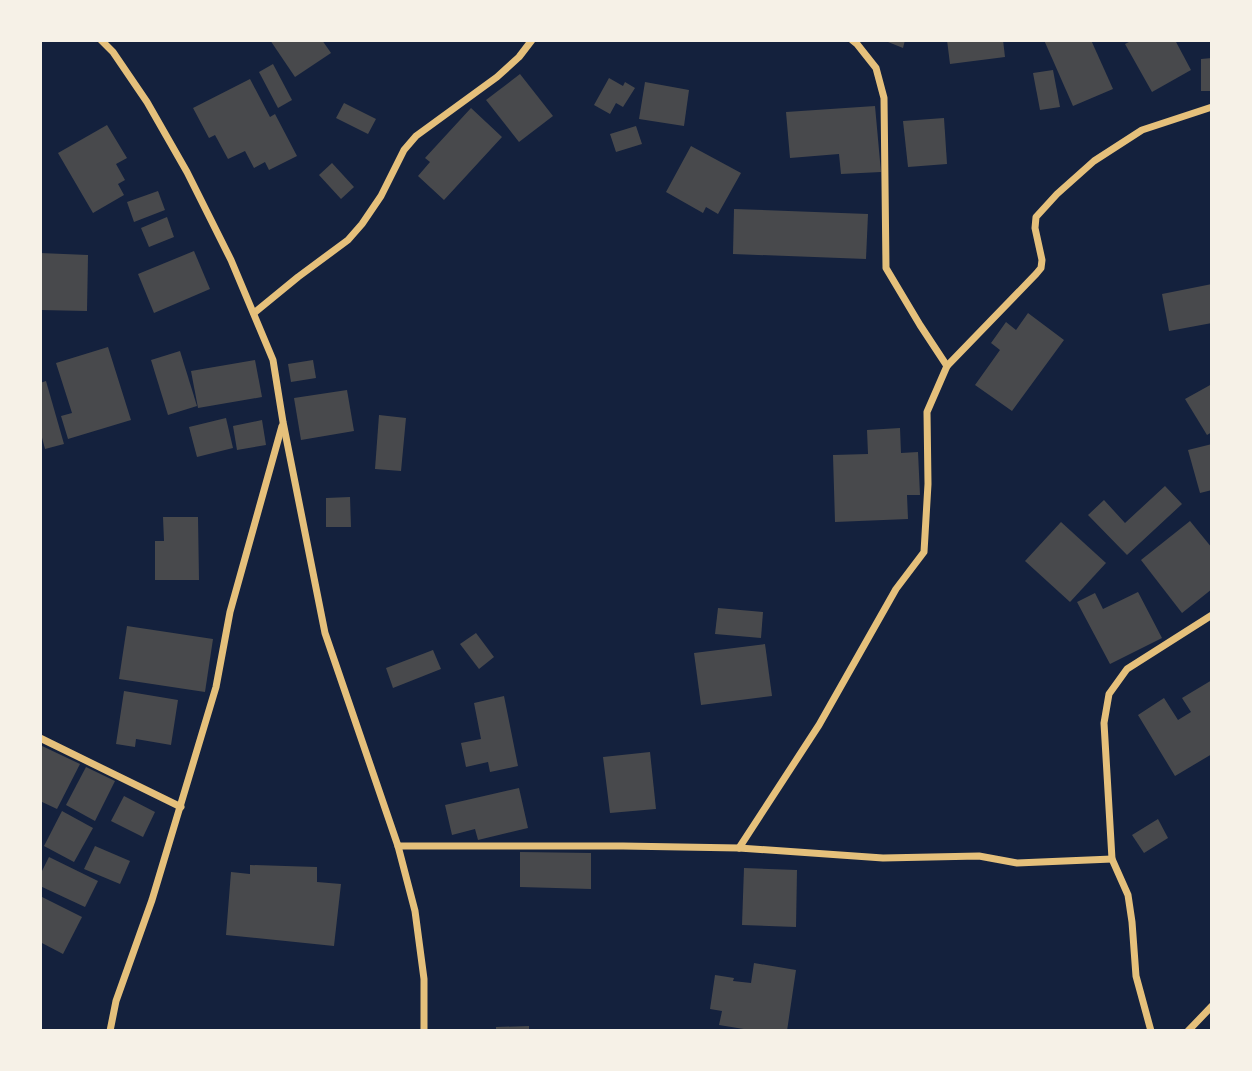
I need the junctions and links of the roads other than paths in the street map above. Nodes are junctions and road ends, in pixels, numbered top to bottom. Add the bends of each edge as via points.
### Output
1 (101, 40) edge
2 (532, 40) edge
3 (852, 40) edge
4 (1212, 107) edge
5 (254, 313) junction
6 (947, 366) junction
7 (283, 422) junction
8 (1212, 615) edge
9 (40, 738) edge
10 (181, 807) junction
11 (398, 846) junction
12 (739, 848) junction
13 (1112, 859) junction
14 (1212, 1006) edge
15 (110, 1031) edge
16 (424, 1031) edge
17 (1151, 1031) edge
18 (1188, 1031) edge

1 - 5 street via 147,102 187,172
2 - 5 street via 497,77 415,136 381,196 348,240
3 - 6 street via 876,68 884,98 886,268
4 - 6 street via 1142,130 1094,161 1057,194 1036,217 1041,268
5 - 7 street via 274,360
6 - 12 street via 928,412 924,552 896,589 819,725
7 - 10 street
7 - 11 street via 325,633
8 - 13 street via 1127,669 1109,694 1104,723
9 - 10 street
10 - 15 street
11 - 12 street
11 - 16 street via 415,911 424,979
12 - 13 street via 883,858 979,856 1017,863
13 - 17 street via 1128,895 1136,976
14 - 18 street

